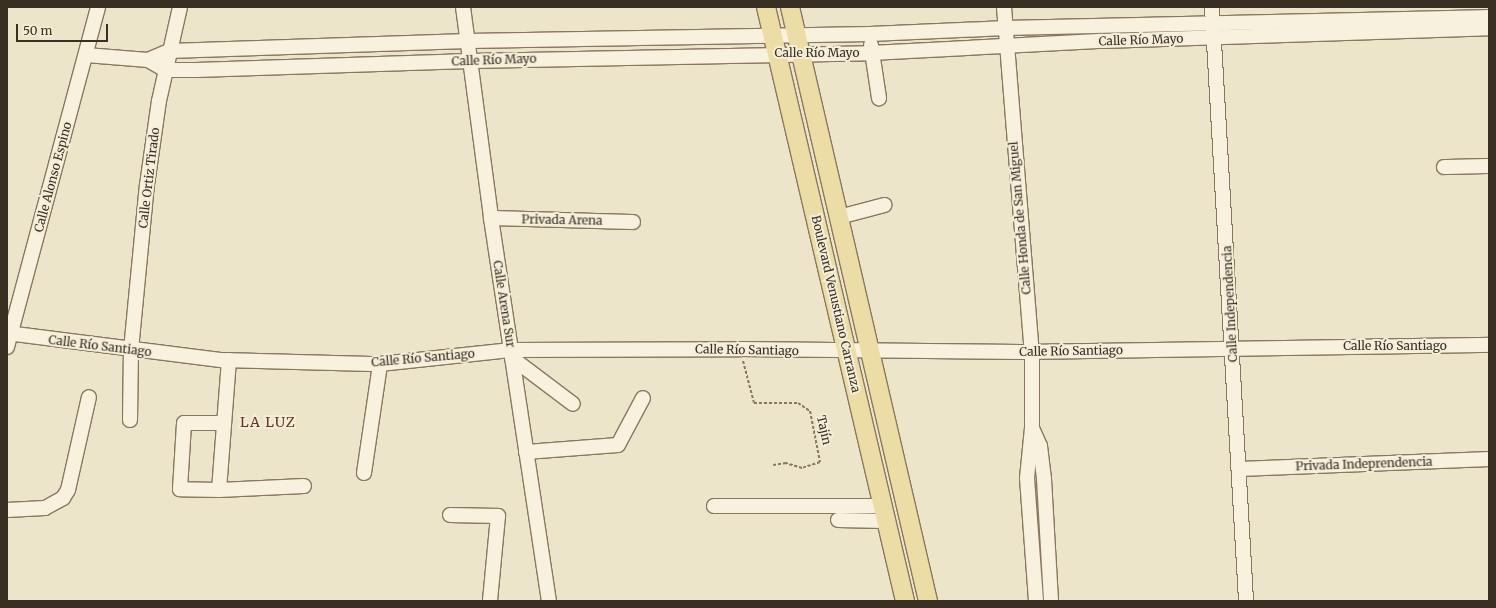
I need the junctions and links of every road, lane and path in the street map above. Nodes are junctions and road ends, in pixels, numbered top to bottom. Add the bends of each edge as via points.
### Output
1 (98, 7) edge
2 (180, 7) edge
3 (463, 7) edge
4 (766, 7) edge
5 (790, 7) edge
6 (1004, 7) edge
7 (1212, 7) edge
8 (1489, 17) edge
9 (1005, 28) junction
10 (1489, 28) edge
11 (1214, 31) junction
12 (870, 34) junction
13 (796, 35) junction
14 (773, 36) junction
15 (468, 41) junction
16 (1005, 45) junction
17 (169, 51) junction
18 (777, 53) junction
19 (801, 53) junction
20 (871, 53) junction
21 (86, 55) junction
22 (148, 60) junction
23 (470, 61) junction
24 (165, 70) junction
25 (879, 98) dead end
26 (1489, 166) edge
27 (1444, 167) dead end
28 (884, 205) dead end
29 (839, 217) junction
30 (491, 218) junction
31 (632, 222) dead end
32 (8, 339) edge
33 (1489, 345) edge
34 (1233, 347) junction
35 (741, 348) junction
36 (131, 350) junction
37 (847, 352) junction
38 (870, 352) junction
39 (1032, 352) junction
40 (511, 354) junction
41 (229, 360) junction
42 (380, 364) junction
43 (89, 397) dead end
44 (643, 398) dead end
45 (573, 404) dead end
46 (130, 420) dead end
47 (224, 423) junction
48 (1032, 428) junction
49 (526, 452) junction
50 (1489, 459) edge
51 (773, 465) dead end
52 (1240, 469) junction
53 (364, 473) dead end
54 (304, 486) dead end
55 (219, 490) junction
56 (714, 506) dead end
57 (7, 510) edge
58 (885, 513) junction
59 (450, 515) dead end
60 (838, 520) dead end
61 (490, 601) edge
62 (549, 601) edge
63 (905, 601) edge
64 (928, 601) edge
65 (1036, 601) edge
66 (1050, 601) edge
67 (1246, 601) edge

1 - 21 street, Calle Alonso Espino
2 - 17 street, Calle Ortiz Tirado
3 - 15 street, Calle Arena Sur
4 - 14 main road, Boulevard Venustiano Carranza
5 - 13 main road, Boulevard Venustiano Carranza
6 - 9 street, Calle Honda de San Miguel
7 - 11 street, Calle Independencia
8 - 11 street, Calle Río Mayo
9 - 11 street, Calle Río Mayo
9 - 12 street, Calle Río Mayo
9 - 16 street, Calle Honda de San Miguel
10 - 11 street, Calle Río Mayo
11 - 16 street, Calle Río Mayo
11 - 34 street, Calle Independencia
12 - 13 street, Calle Río Mayo
12 - 20 street
13 - 14 street, Calle Río Mayo
13 - 19 main road, Boulevard Venustiano Carranza
14 - 15 street, Calle Río Mayo
14 - 18 main road, Boulevard Venustiano Carranza
15 - 17 street, Calle Río Mayo
15 - 23 street, Calle Arena Sur
16 - 20 street, Calle Río Mayo
16 - 39 street, Calle Honda de San Miguel
17 - 22 street, Calle Río Mayo
17 - 24 street, Calle Ortiz Tirado
18 - 19 street, Calle Río Mayo
18 - 23 street, Calle Río Mayo
18 - 37 main road, Boulevard Venustiano Carranza
19 - 20 street, Calle Río Mayo
19 - 29 main road, Boulevard Venustiano Carranza
20 - 25 street
21 - 22 street, Calle Río Mayo
21 - 32 street, Calle Alonso Espino
22 - 24 street, Calle Río Mayo
23 - 24 street, Calle Río Mayo
23 - 30 street, Calle Arena Sur
24 - 36 street, Calle Ortiz Tirado via 147,185
26 - 27 street
28 - 29 street
29 - 38 main road, Boulevard Venustiano Carranza
30 - 31 street, Privada Arena
30 - 40 street, Calle Arena Sur
32 - 36 street, Calle Río Santiago
33 - 34 street, Calle Río Santiago
34 - 39 street, Calle Río Santiago
34 - 52 street, Calle Independencia
35 - 37 street, Calle Río Santiago
35 - 40 street, Calle Río Santiago
35 - 51 path, Tajín via 752,401 757,404 805,406 810,411 821,460 802,468 786,463
36 - 41 street, Calle Río Santiago
36 - 46 street, Calle Ortiz Tirado
37 - 38 street, Calle Río Santiago
37 - 58 main road, Boulevard Venustiano Carranza
38 - 39 street, Calle Río Santiago
38 - 64 main road, Boulevard Venustiano Carranza
39 - 48 street, Calle Honda de San Miguel
40 - 42 street, Calle Río Santiago
40 - 45 street
40 - 49 street, Calle Arena Sur
41 - 42 street, Calle Río Santiago
41 - 47 street
42 - 53 street
43 - 57 street via 68,490 63,498 45,508
44 - 49 street via 618,445
47 - 55 street
47 - 55 street via 184,423 180,489
48 - 65 street, Calle Honda de San Miguel via 1027,478
48 - 66 street, Calle Honda de San Miguel via 1040,446 1044,479
49 - 62 street, Calle Arena Sur
50 - 52 street, Privada Indeprendencia
52 - 67 street, Calle Independencia
54 - 55 street
56 - 58 street
58 - 60 street
58 - 63 main road, Boulevard Venustiano Carranza
59 - 61 street via 498,516

